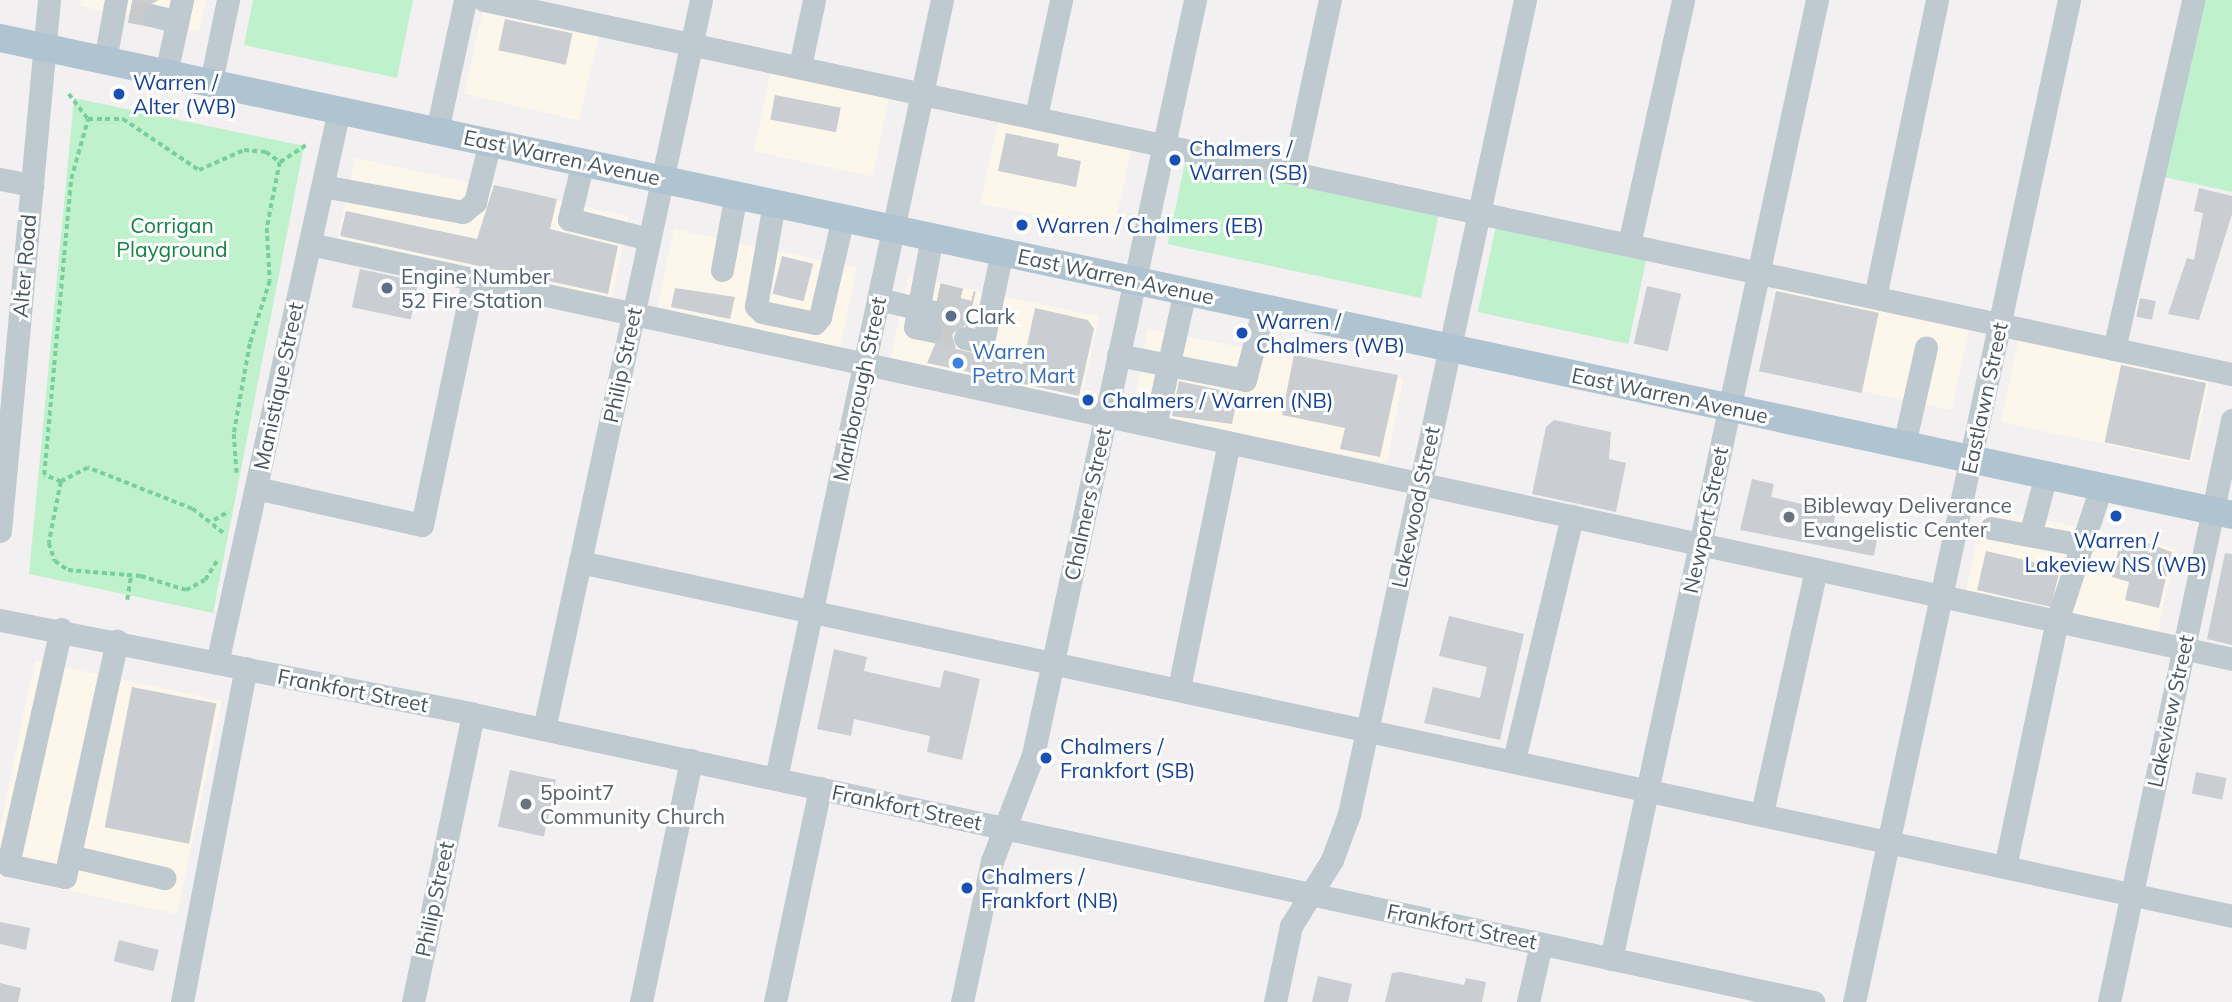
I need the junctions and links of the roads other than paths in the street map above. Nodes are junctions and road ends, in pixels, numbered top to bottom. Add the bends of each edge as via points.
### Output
1 (49, 0) edge
2 (465, 0) edge
3 (484, 0) edge
4 (701, 0) edge
5 (814, 0) edge
6 (942, 0) edge
7 (1061, 0) edge
8 (1195, 0) edge
9 (1330, 0) edge
10 (1525, 0) edge
11 (1683, 0) edge
12 (1817, 0) edge
13 (1937, 0) edge
14 (2069, 0) edge
15 (2193, 0) edge
16 (224, 1) edge
17 (121, 6) edge
18 (577, 9) edge
19 (170, 10) edge
20 (0, 38) edge
21 (691, 43) junction
22 (44, 47) junction
23 (105, 60) junction
24 (800, 66) junction
25 (166, 73) junction
26 (211, 82) junction
27 (923, 91) junction
28 (340, 110) junction
29 (1036, 116) junction
30 (437, 131) junction
31 (490, 142) junction
32 (1164, 144) junction
33 (583, 162) junction
34 (1293, 172) junction
35 (662, 178) junction
36 (0, 179) edge
37 (32, 185) junction
38 (323, 186) junction
39 (736, 194) junction
40 (774, 202) junction
41 (1479, 212) junction
42 (843, 217) junction
43 (893, 228) junction
44 (932, 236) junction
45 (649, 239) junction
46 (310, 244) junction
47 (1629, 244) junction
48 (1002, 251) junction
49 (722, 271) dead end
50 (1759, 271) junction
51 (1134, 279) junction
52 (473, 281) junction
53 (1185, 291) junction
54 (1875, 297) junction
55 (878, 299) junction
56 (1264, 307) junction
57 (633, 316) junction
58 (977, 318) dead end
59 (2000, 326) junction
60 (1926, 347) dead end
61 (1450, 348) junction
62 (2114, 349) junction
63 (1118, 355) junction
64 (1168, 364) junction
65 (864, 365) junction
66 (2232, 374) edge
67 (1730, 408) junction
68 (1105, 415) junction
69 (2232, 421) edge
70 (1155, 426) junction
71 (1229, 443) junction
72 (1904, 445) junction
73 (1971, 459) junction
74 (2046, 475) junction
75 (1420, 484) junction
76 (246, 487) junction
77 (2101, 487) junction
78 (2222, 512) edge
79 (1572, 516) junction
80 (1991, 528) dead end
81 (0, 531) edge
82 (2030, 535) junction
83 (1700, 543) junction
84 (2081, 545) junction
85 (580, 562) junction
86 (1816, 569) junction
87 (1942, 596) junction
88 (811, 614) junction
89 (0, 620) edge
90 (2057, 621) junction
91 (61, 629) junction
92 (117, 641) junction
93 (2183, 649) junction
94 (2232, 659) edge
95 (1053, 661) junction
96 (218, 663) junction
97 (246, 668) junction
98 (1179, 688) junction
99 (473, 714) junction
100 (544, 729) junction
101 (1367, 729) junction
102 (691, 760) junction
103 (1514, 760) junction
104 (776, 778) junction
105 (820, 788) junction
106 (1648, 788) junction
107 (1762, 813) junction
108 (1008, 829) junction
109 (1889, 842) junction
110 (69, 856) junction
111 (2005, 867) junction
112 (164, 878) dead end
113 (1308, 892) junction
114 (2131, 894) junction
115 (2232, 916) edge
116 (1541, 944) junction
117 (1611, 959) junction
118 (181, 1002) edge
119 (413, 1002) edge
120 (641, 1002) edge
121 (775, 1002) edge
122 (962, 1002) edge
123 (1275, 1002) edge
124 (1528, 1002) edge
125 (1813, 1002) edge
126 (1854, 1002) edge
127 (2109, 1002) edge

1 - 22 street, Alter Road
2 - 30 street
3 - 18 street
4 - 21 street, Philip Street
5 - 24 street
6 - 27 street, Marlborough Street
7 - 29 street
8 - 32 street, Chalmers Street
9 - 34 street
10 - 41 street, Lakewood Street
11 - 47 street
12 - 50 street, Newport Street
13 - 54 street
14 - 59 street, Eastlawn Street
15 - 62 street
16 - 26 street
17 - 23 street
18 - 21 street
19 - 25 street
20 - 22 main road, East Warren Avenue
21 - 24 street
21 - 35 street, Philip Street
22 - 23 main road, East Warren Avenue
22 - 37 street, Alter Road
23 - 25 main road, East Warren Avenue
24 - 27 street
25 - 26 main road, East Warren Avenue
26 - 28 main road, East Warren Avenue
27 - 29 street
27 - 43 street, Marlborough Street
28 - 30 main road, East Warren Avenue
28 - 38 street, Manistique Street
29 - 32 street
30 - 31 main road, East Warren Avenue
31 - 33 main road, East Warren Avenue
31 - 38 street via 475,202 464,212
32 - 34 street
32 - 51 street, Chalmers Street
33 - 35 main road, East Warren Avenue
33 - 45 street via 569,219
34 - 41 street
35 - 39 main road, East Warren Avenue
35 - 45 street, Philip Street
36 - 37 street
37 - 81 street, Alter Road
38 - 46 street, Manistique Street
39 - 40 main road, East Warren Avenue
39 - 49 street
40 - 42 main road, East Warren Avenue
40 - 42 street via 756,306 815,323
41 - 47 street
41 - 61 street, Lakewood Street
42 - 43 main road, East Warren Avenue
43 - 44 main road, East Warren Avenue
43 - 55 street, Marlborough Street
44 - 48 main road, East Warren Avenue
44 - 55 street via 929,307
45 - 57 street, Philip Street
46 - 52 street
46 - 76 street, Manistique Street
47 - 50 street
48 - 51 main road, East Warren Avenue
48 - 58 street
50 - 54 street
50 - 67 street, Newport Street
51 - 53 main road, East Warren Avenue
51 - 63 street, Chalmers Street
52 - 57 street
52 - 76 street via 422,525
53 - 56 main road, East Warren Avenue
53 - 64 street
54 - 59 street
55 - 65 street, Marlborough Street
56 - 61 main road, East Warren Avenue
56 - 64 street via 1245,380
57 - 65 street
57 - 85 street, Philip Street
59 - 62 street
59 - 73 street, Eastlawn Street
60 - 72 street
61 - 67 main road, East Warren Avenue
61 - 75 street, Lakewood Street
62 - 66 street
63 - 64 street
63 - 68 street, Chalmers Street
64 - 70 street
65 - 68 street
65 - 88 street, Marlborough Street
67 - 72 main road, East Warren Avenue
67 - 83 street, Newport Street
68 - 70 street
68 - 95 street, Chalmers Street
69 - 78 street, Lakeview Street
70 - 71 street
71 - 75 street
71 - 98 street
72 - 73 main road, East Warren Avenue
73 - 74 main road, East Warren Avenue
73 - 87 street, Eastlawn Street
74 - 77 main road, East Warren Avenue
74 - 82 street
75 - 79 street
75 - 101 street, Lakewood Street
76 - 96 street, Manistique Street
77 - 78 main road, East Warren Avenue
77 - 84 street
78 - 93 street, Lakeview Street
79 - 83 street
79 - 103 street
80 - 82 street
82 - 84 street
83 - 86 street
83 - 106 street, Newport Street
84 - 90 street
85 - 88 street
85 - 100 street, Philip Street
86 - 87 street
86 - 107 street
87 - 90 street
87 - 109 street, Eastlawn Street
88 - 95 street
88 - 104 street, Marlborough Street
89 - 91 street, Frankfort Street
90 - 93 street
90 - 111 street
91 - 92 street, Frankfort Street
91 - 110 street via 8,864 65,877
92 - 96 street, Frankfort Street
92 - 110 street
93 - 94 street
93 - 114 street, Lakeview Street
95 - 98 street
95 - 108 street, Chalmers Street
96 - 97 street, Frankfort Street
97 - 99 street, Frankfort Street
97 - 118 street
98 - 101 street
99 - 100 street, Frankfort Street
99 - 119 street, Philip Street
100 - 102 street, Frankfort Street
101 - 103 street
101 - 113 street, Lakewood Street via 1349,814 1332,860
102 - 104 street, Frankfort Street
102 - 120 street
103 - 106 street
104 - 105 street, Frankfort Street
105 - 108 street, Frankfort Street
105 - 121 street
106 - 107 street
106 - 117 street, Newport Street
107 - 109 street
108 - 113 street, Frankfort Street
108 - 122 street, Chalmers Street via 992,861
109 - 111 street
109 - 126 street, Eastlawn Street
110 - 112 street
111 - 114 street
113 - 116 street, Frankfort Street
113 - 123 street, Lakewood Street via 1291,926
114 - 115 street
114 - 127 street, Lakeview Street
116 - 117 street, Frankfort Street
116 - 124 street
117 - 125 street, Frankfort Street

